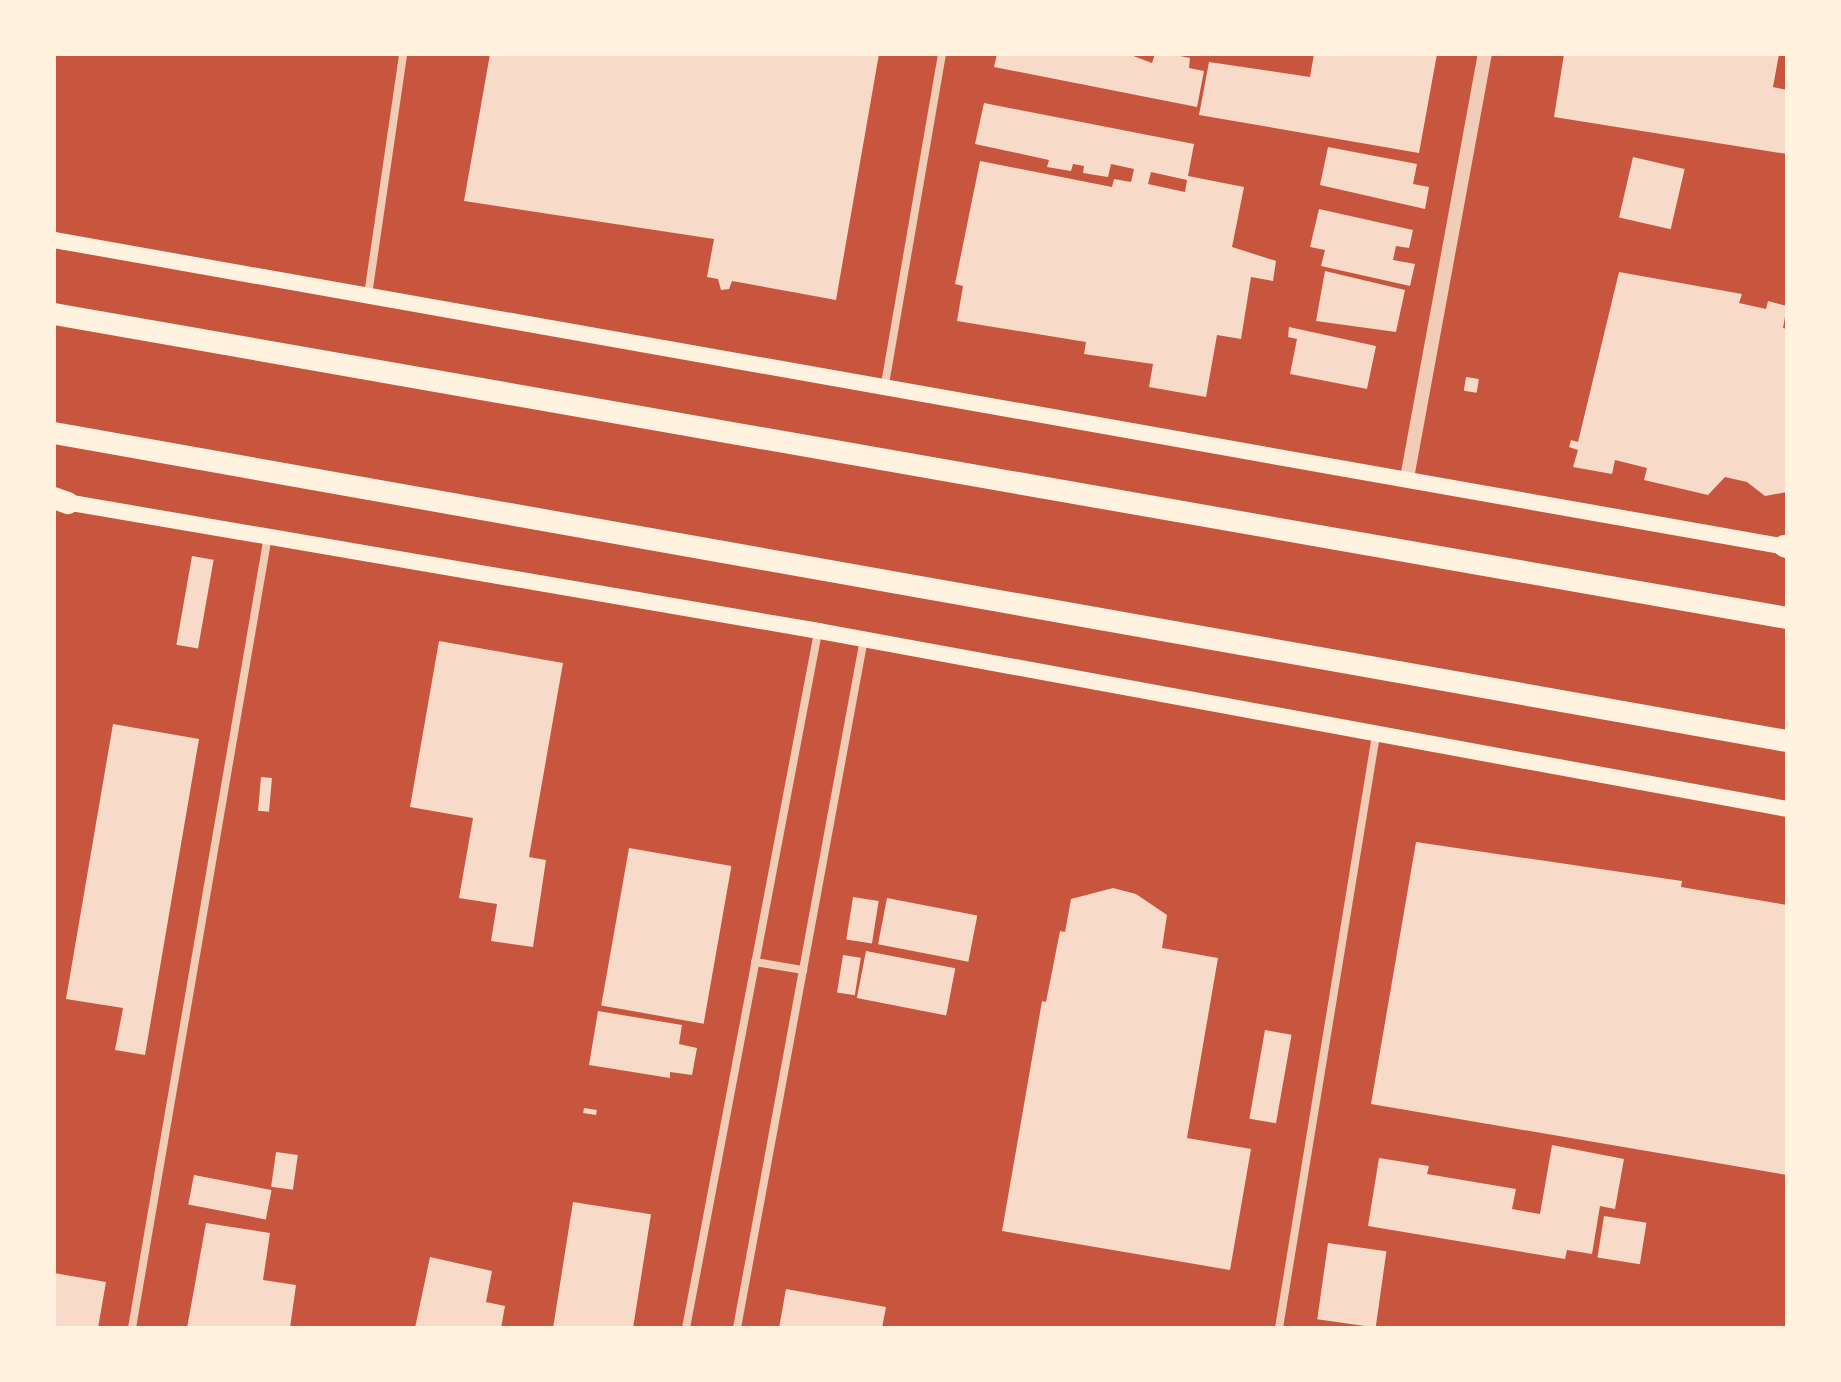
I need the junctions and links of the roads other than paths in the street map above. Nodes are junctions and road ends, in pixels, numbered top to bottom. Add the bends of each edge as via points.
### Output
1 (403, 54) edge
2 (942, 54) edge
3 (1485, 54) edge
4 (54, 240) edge
5 (368, 296) junction
6 (54, 314) edge
7 (885, 384) junction
8 (54, 433) edge
9 (1407, 478) junction
10 (59, 500) edge
11 (268, 535) junction
12 (1786, 547) edge
13 (1787, 618) edge
14 (819, 631) junction
15 (864, 639) junction
16 (1376, 735) junction
17 (1787, 741) edge
18 (1787, 809) edge
19 (755, 962) junction
20 (803, 970) junction
21 (132, 1328) edge
22 (686, 1328) edge
23 (737, 1328) edge
24 (1279, 1328) edge

1 - 5 street
2 - 7 street
3 - 9 street
4 - 5 main road
5 - 7 main road
6 - 13 highway
7 - 9 main road
8 - 17 highway
9 - 12 main road
10 - 11 main road
11 - 14 main road
11 - 21 street
14 - 15 main road
14 - 19 street
15 - 16 main road
15 - 20 street
16 - 18 main road
16 - 24 street
19 - 20 street
19 - 22 street
20 - 23 street

